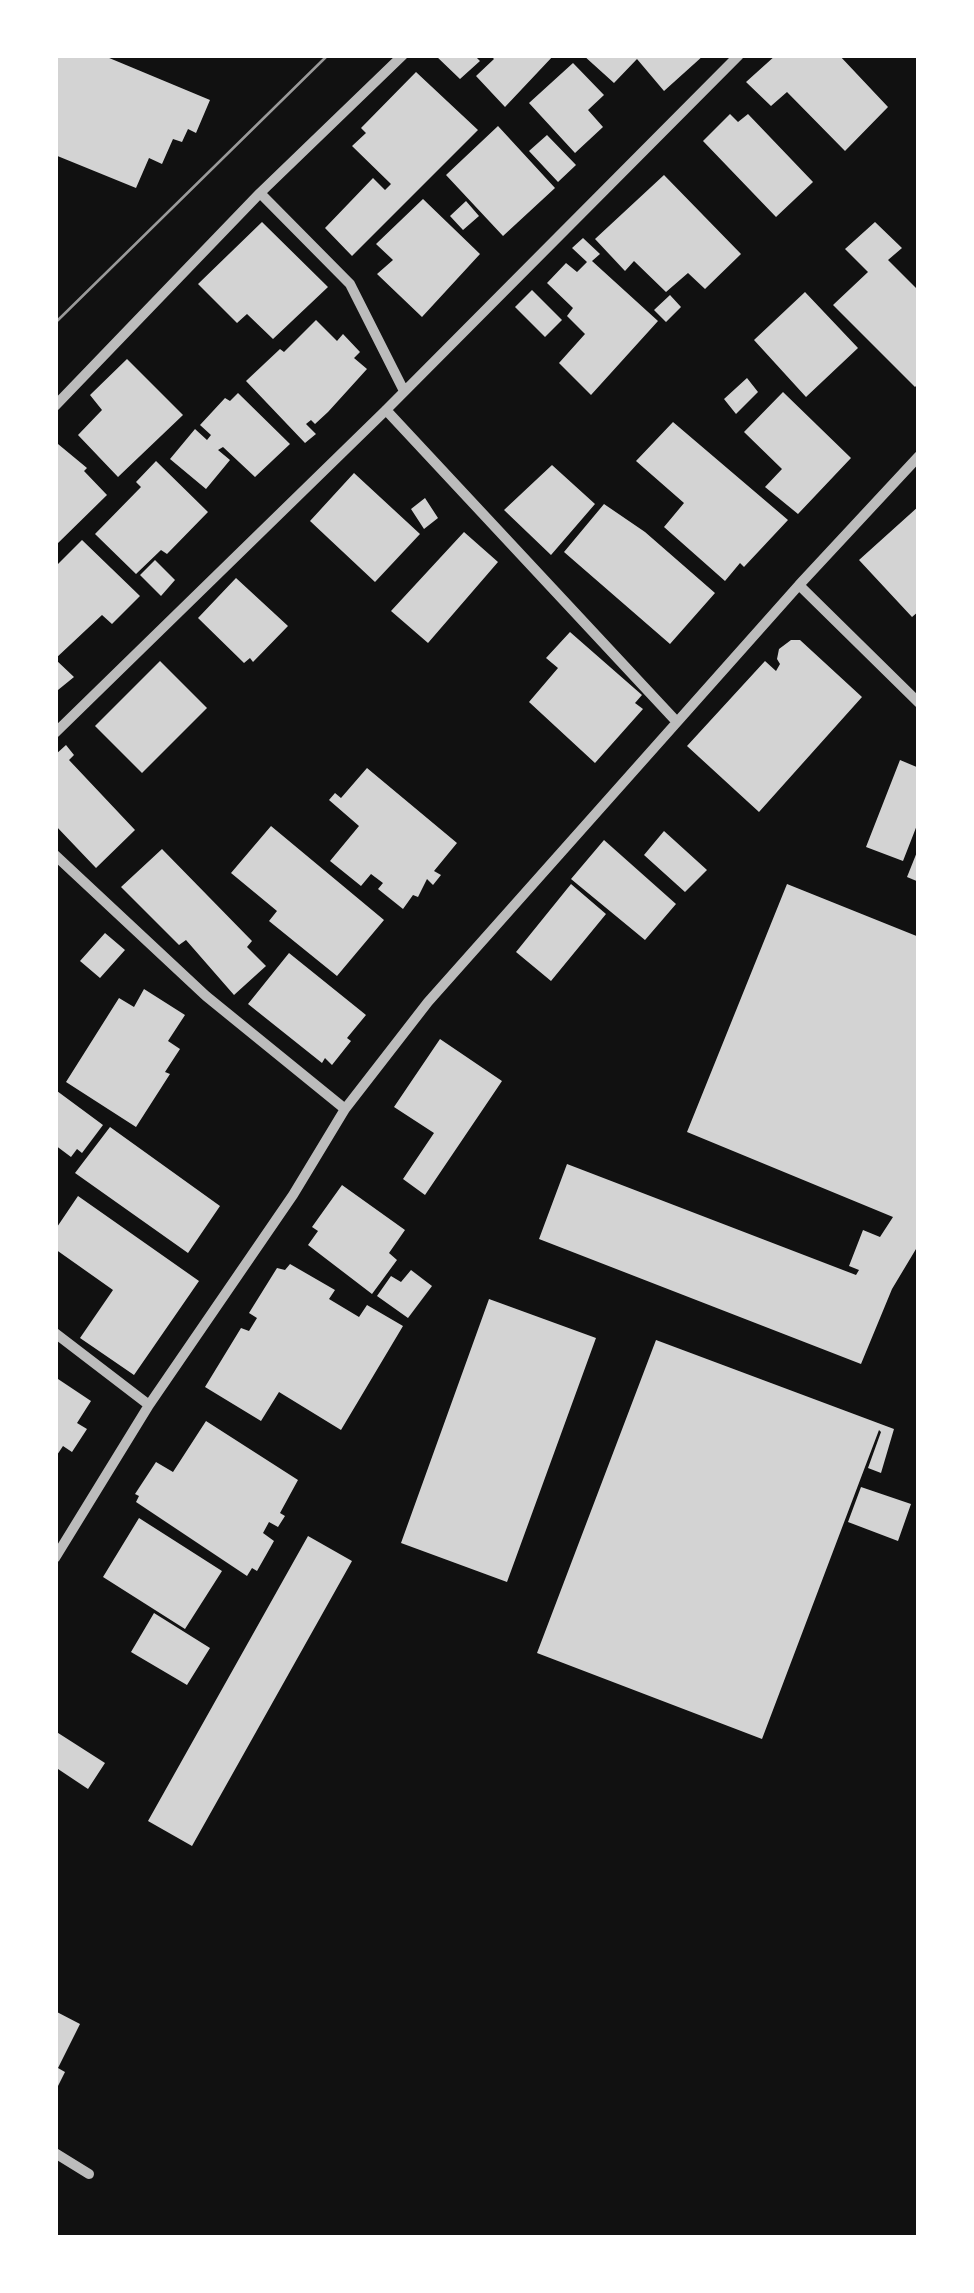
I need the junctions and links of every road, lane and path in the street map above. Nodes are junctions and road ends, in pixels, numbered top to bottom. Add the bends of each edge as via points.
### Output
1 (404, 55) edge
2 (739, 55) edge
3 (260, 193) junction
4 (403, 389) junction
5 (55, 406) edge
6 (386, 410) junction
7 (919, 456) edge
8 (799, 585) junction
9 (919, 703) edge
10 (676, 722) junction
11 (55, 734) edge
12 (55, 855) edge
13 (345, 1109) junction
14 (55, 1332) edge
15 (149, 1405) junction
16 (55, 1558) edge
17 (55, 2153) edge
18 (89, 2174) dead end

1 - 3 street
2 - 4 street
3 - 4 street via 350,284
3 - 5 street
4 - 6 street
6 - 10 street
6 - 11 street
7 - 8 street
8 - 9 street
8 - 10 street
10 - 13 street via 428,1002
12 - 13 street via 206,996
13 - 15 street
14 - 15 street
15 - 16 street
17 - 18 street

